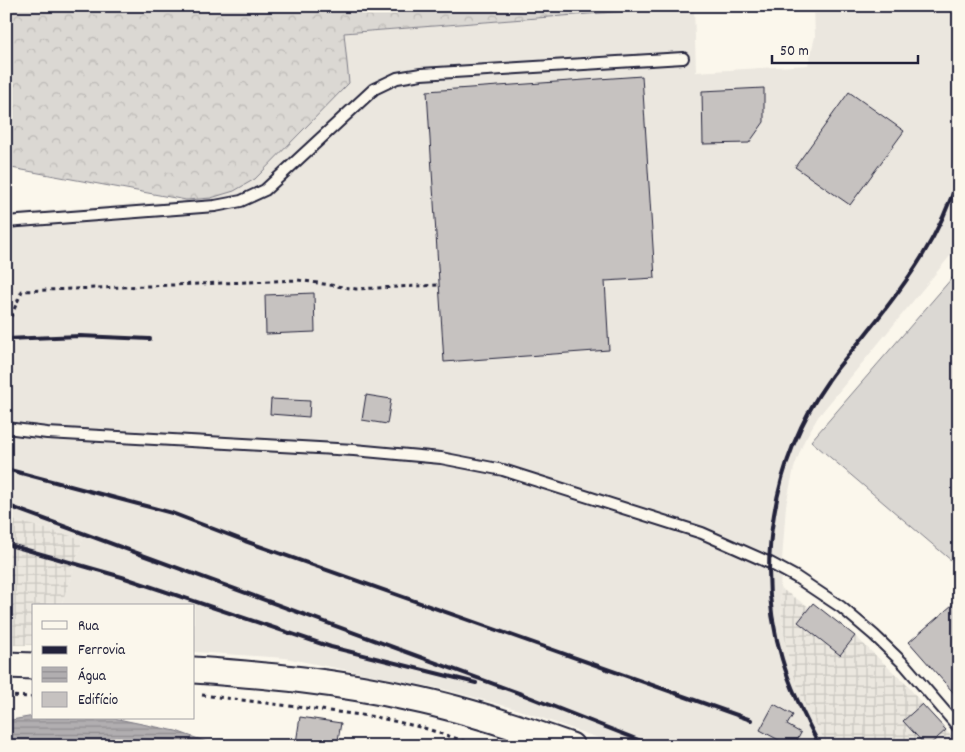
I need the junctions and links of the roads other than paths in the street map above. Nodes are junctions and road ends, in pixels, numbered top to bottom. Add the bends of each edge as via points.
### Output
1 (683, 58) dead end
2 (6, 222) edge
3 (6, 428) edge
4 (6, 665) edge
5 (32, 666) edge
6 (195, 670) edge
7 (959, 728) edge
8 (570, 746) edge

1 - 2 lane via 396,78 374,88 265,190 241,201 215,206
3 - 7 lane via 441,458 502,470 636,512 702,533 765,560 841,606 905,665
4 - 5 street
6 - 8 street via 292,678 410,698 524,729

